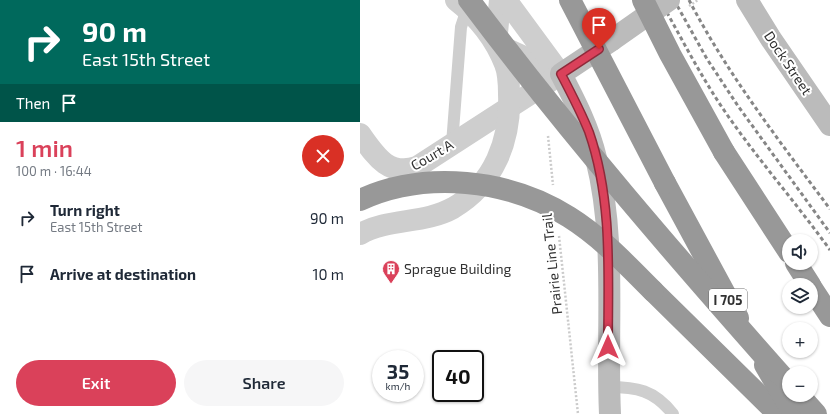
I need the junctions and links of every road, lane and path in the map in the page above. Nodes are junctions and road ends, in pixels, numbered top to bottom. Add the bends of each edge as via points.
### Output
1 (500, 0) edge
2 (506, 0) edge
3 (570, 0) edge
4 (586, 0) edge
5 (643, 0) edge
6 (669, 0) edge
7 (747, 0) edge
8 (464, 3) edge
9 (496, 44) junction
10 (561, 74) junction
11 (509, 107) junction
12 (830, 125) edge
13 (547, 128) dead end
14 (360, 134) edge
15 (452, 144) junction
16 (665, 184) junction
17 (554, 192) dead end
18 (360, 200) edge
19 (558, 231) dead end
20 (360, 234) edge
21 (782, 241) edge
22 (818, 298) edge
23 (830, 316) edge
24 (782, 376) edge
25 (608, 388) junction
26 (805, 402) edge
27 (578, 414) edge
28 (610, 414) edge
29 (672, 414) edge
30 (778, 414) edge
31 (794, 414) edge
32 (816, 414) edge

1 - 9 street
2 - 10 street
3 - 16 highway, bridge
4 - 16 highway, I 705, bridge
5 - 21 highway, bridge via 724,152
6 - 10 street, bridge
7 - 12 street, Dock Street
8 - 9 street
8 - 15 lane
8 - 24 highway, bridge via 633,205
9 - 10 street
9 - 11 street via 506,66
10 - 11 street, Court A
10 - 25 street via 589,132 603,188 608,241
11 - 15 street, Court A
11 - 20 street via 502,149 493,170 468,199 437,214 384,224
13 - 17 path, Prairie Line Trail
14 - 15 street, Court A via 384,163 400,170 417,167
16 - 31 highway, I 705 via 720,288
18 - 30 highway, bridge via 409,186 464,183 506,190 546,205 569,217 594,235
19 - 27 path, Prairie Line Trail
22 - 23 highway
25 - 28 street
25 - 29 lane via 630,387 642,390 665,404
26 - 32 highway

